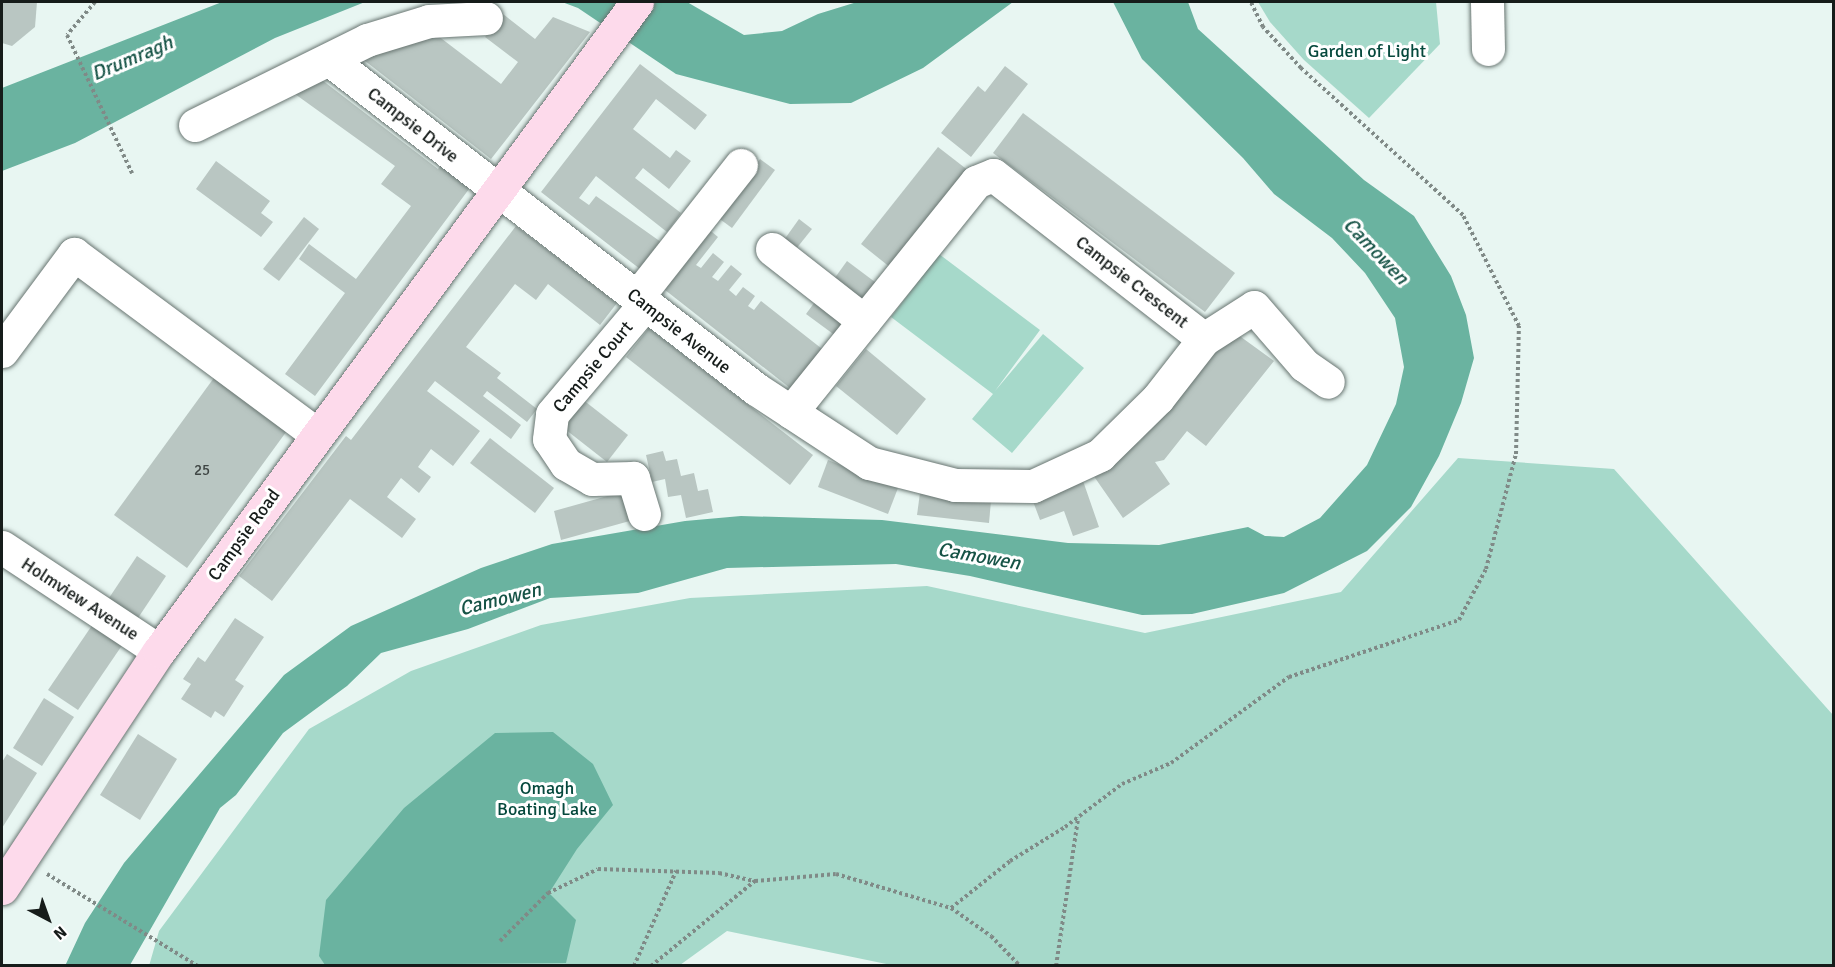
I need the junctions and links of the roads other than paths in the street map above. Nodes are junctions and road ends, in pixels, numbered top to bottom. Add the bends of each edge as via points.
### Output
1 (637, 2) edge
2 (1487, 2) edge
3 (486, 18) dead end
4 (1488, 50) dead end
5 (330, 60) junction
6 (195, 126) dead end
7 (741, 165) dead end
8 (496, 189) junction
9 (772, 249) dead end
10 (641, 301) junction
11 (864, 321) junction
12 (1204, 339) junction
13 (2, 351) edge
14 (1328, 382) dead end
15 (791, 412) junction
16 (316, 434) junction
17 (869, 463) joint
18 (644, 514) dead end
19 (2, 548) edge
20 (159, 651) junction
21 (2, 888) edge

1 - 8 main road, Campsie Road
2 - 4 street
3 - 5 street via 429,21 367,40
5 - 6 street via 274,84
5 - 8 street, Campsie Drive
7 - 10 street
8 - 10 street, Campsie Avenue
8 - 16 main road, Campsie Road
9 - 11 street
10 - 15 street, Campsie Avenue
10 - 18 street, Campsie Court via 552,414 549,439 566,464 592,479 633,478
11 - 12 street, Campsie Crescent via 976,182 993,175
11 - 15 street, Campsie Crescent
12 - 14 street via 1254,308 1304,364
12 - 17 street, Campsie Crescent via 1158,398 1100,455 1033,486 955,485
13 - 16 street via 74,254
15 - 17 street, Campsie Avenue
16 - 20 main road, Campsie Road
19 - 20 street, Holmview Avenue
20 - 21 main road, Campsie Road

